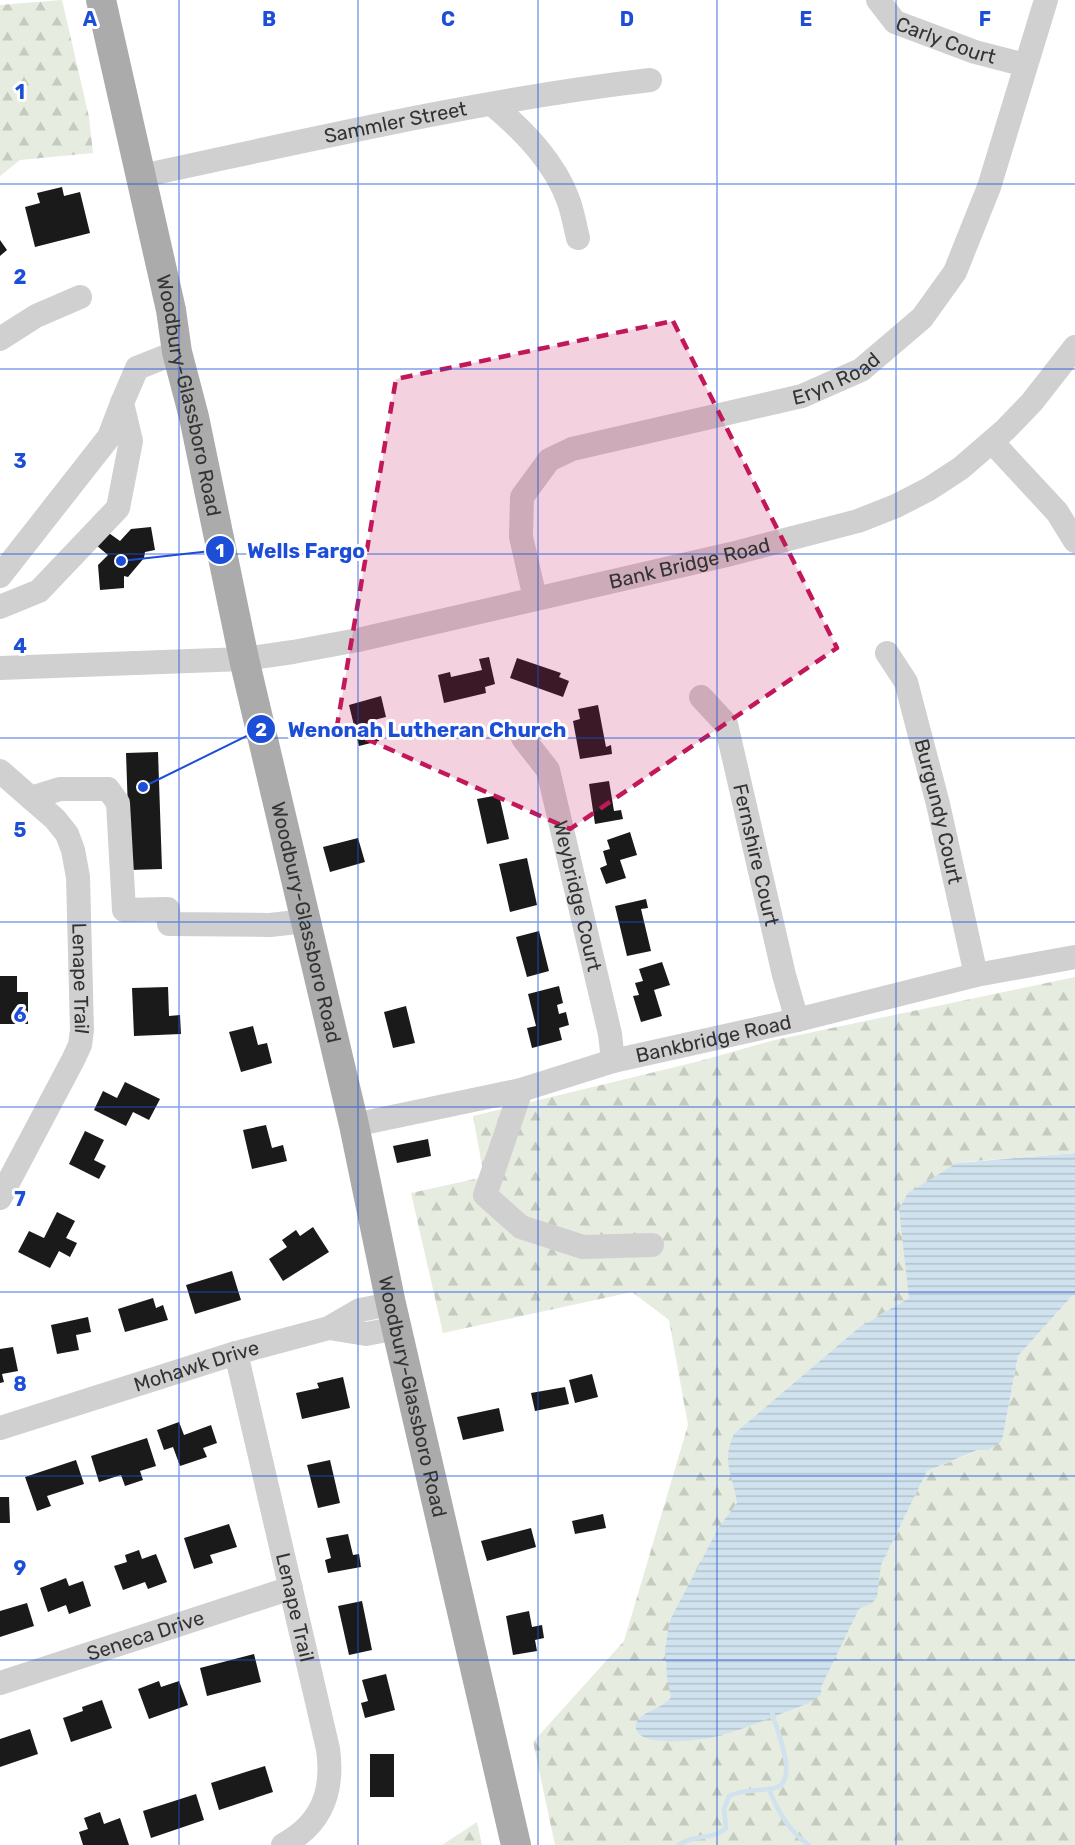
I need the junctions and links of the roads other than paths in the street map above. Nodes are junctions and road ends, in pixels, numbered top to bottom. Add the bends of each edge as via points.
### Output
1 (101, 0) edge
2 (878, 0) edge
3 (1046, 0) edge
4 (1024, 65) junction
5 (650, 80) dead end
6 (492, 104) junction
7 (141, 176) junction
8 (578, 238) dead end
9 (80, 297) dead end
10 (0, 339) edge
11 (1075, 347) edge
12 (177, 352) junction
13 (122, 403) junction
14 (993, 442) junction
15 (1075, 541) edge
16 (0, 576) edge
17 (535, 598) junction
18 (0, 608) edge
19 (887, 653) dead end
20 (244, 659) junction
21 (0, 668) edge
22 (701, 697) dead end
23 (523, 738) dead end
24 (0, 771) edge
25 (31, 798) junction
26 (306, 921) junction
27 (1075, 957) edge
28 (976, 975) junction
29 (797, 1020) junction
30 (614, 1061) junction
31 (521, 1090) junction
32 (354, 1125) junction
33 (0, 1198) edge
34 (652, 1245) dead end
35 (394, 1316) junction
36 (236, 1353) junction
37 (0, 1428) edge
38 (291, 1588) junction
39 (0, 1683) edge
40 (283, 1845) edge
41 (516, 1845) edge

1 - 7 main road, Woodbury-Glassboro Road
2 - 4 street, Carly Court via 895,22 975,52
3 - 4 street, Eryn Road
4 - 17 street, Eryn Road via 989,187 955,272 922,318 861,370 802,396 572,449 549,460 522,497 521,537
5 - 6 street, Sammler Street
6 - 7 street, Sammler Street
6 - 8 street via 519,127 550,165 568,201
7 - 12 main road, Woodbury-Glassboro Road
9 - 10 street via 36,316
11 - 14 street, Bank Bridge Road via 1032,402
12 - 13 street via 137,368
12 - 20 main road, Woodbury-Glassboro Road
13 - 16 street via 109,437
13 - 18 street via 131,441 118,508 39,591
14 - 15 street via 1057,512
14 - 17 street, Bank Bridge Road via 929,489 858,521
17 - 20 street, Bank Bridge Road via 358,639
19 - 28 street, Burgundy Court via 906,682
20 - 21 street, Bank Bridge Road
20 - 26 main road, Woodbury-Glassboro Road
22 - 29 street, Fernshire Court via 726,724
23 - 30 street, Weybridge Court via 548,770
24 - 25 street, Lenape Trail
25 - 26 street via 60,789 108,789 118,803 124,910 168,909 169,924 270,925
25 - 33 street, Lenape Trail via 56,819 73,850 78,877 82,1030 73,1060
26 - 32 main road, Woodbury-Glassboro Road
27 - 28 street, Bankbridge Road
28 - 29 street, Bankbridge Road
29 - 30 street, Bankbridge Road
30 - 31 street, Bankbridge Road
31 - 32 street, Bankbridge Road
31 - 34 street via 485,1195 521,1227 583,1248
32 - 35 main road, Woodbury-Glassboro Road
35 - 36 street, Mohawk Drive via 360,1310 329,1328
35 - 41 main road, Woodbury-Glassboro Road
36 - 37 street, Mohawk Drive
36 - 38 street, Lenape Trail
38 - 39 street, Seneca Drive
38 - 40 street, Lenape Trail via 331,1770 329,1787 316,1818

